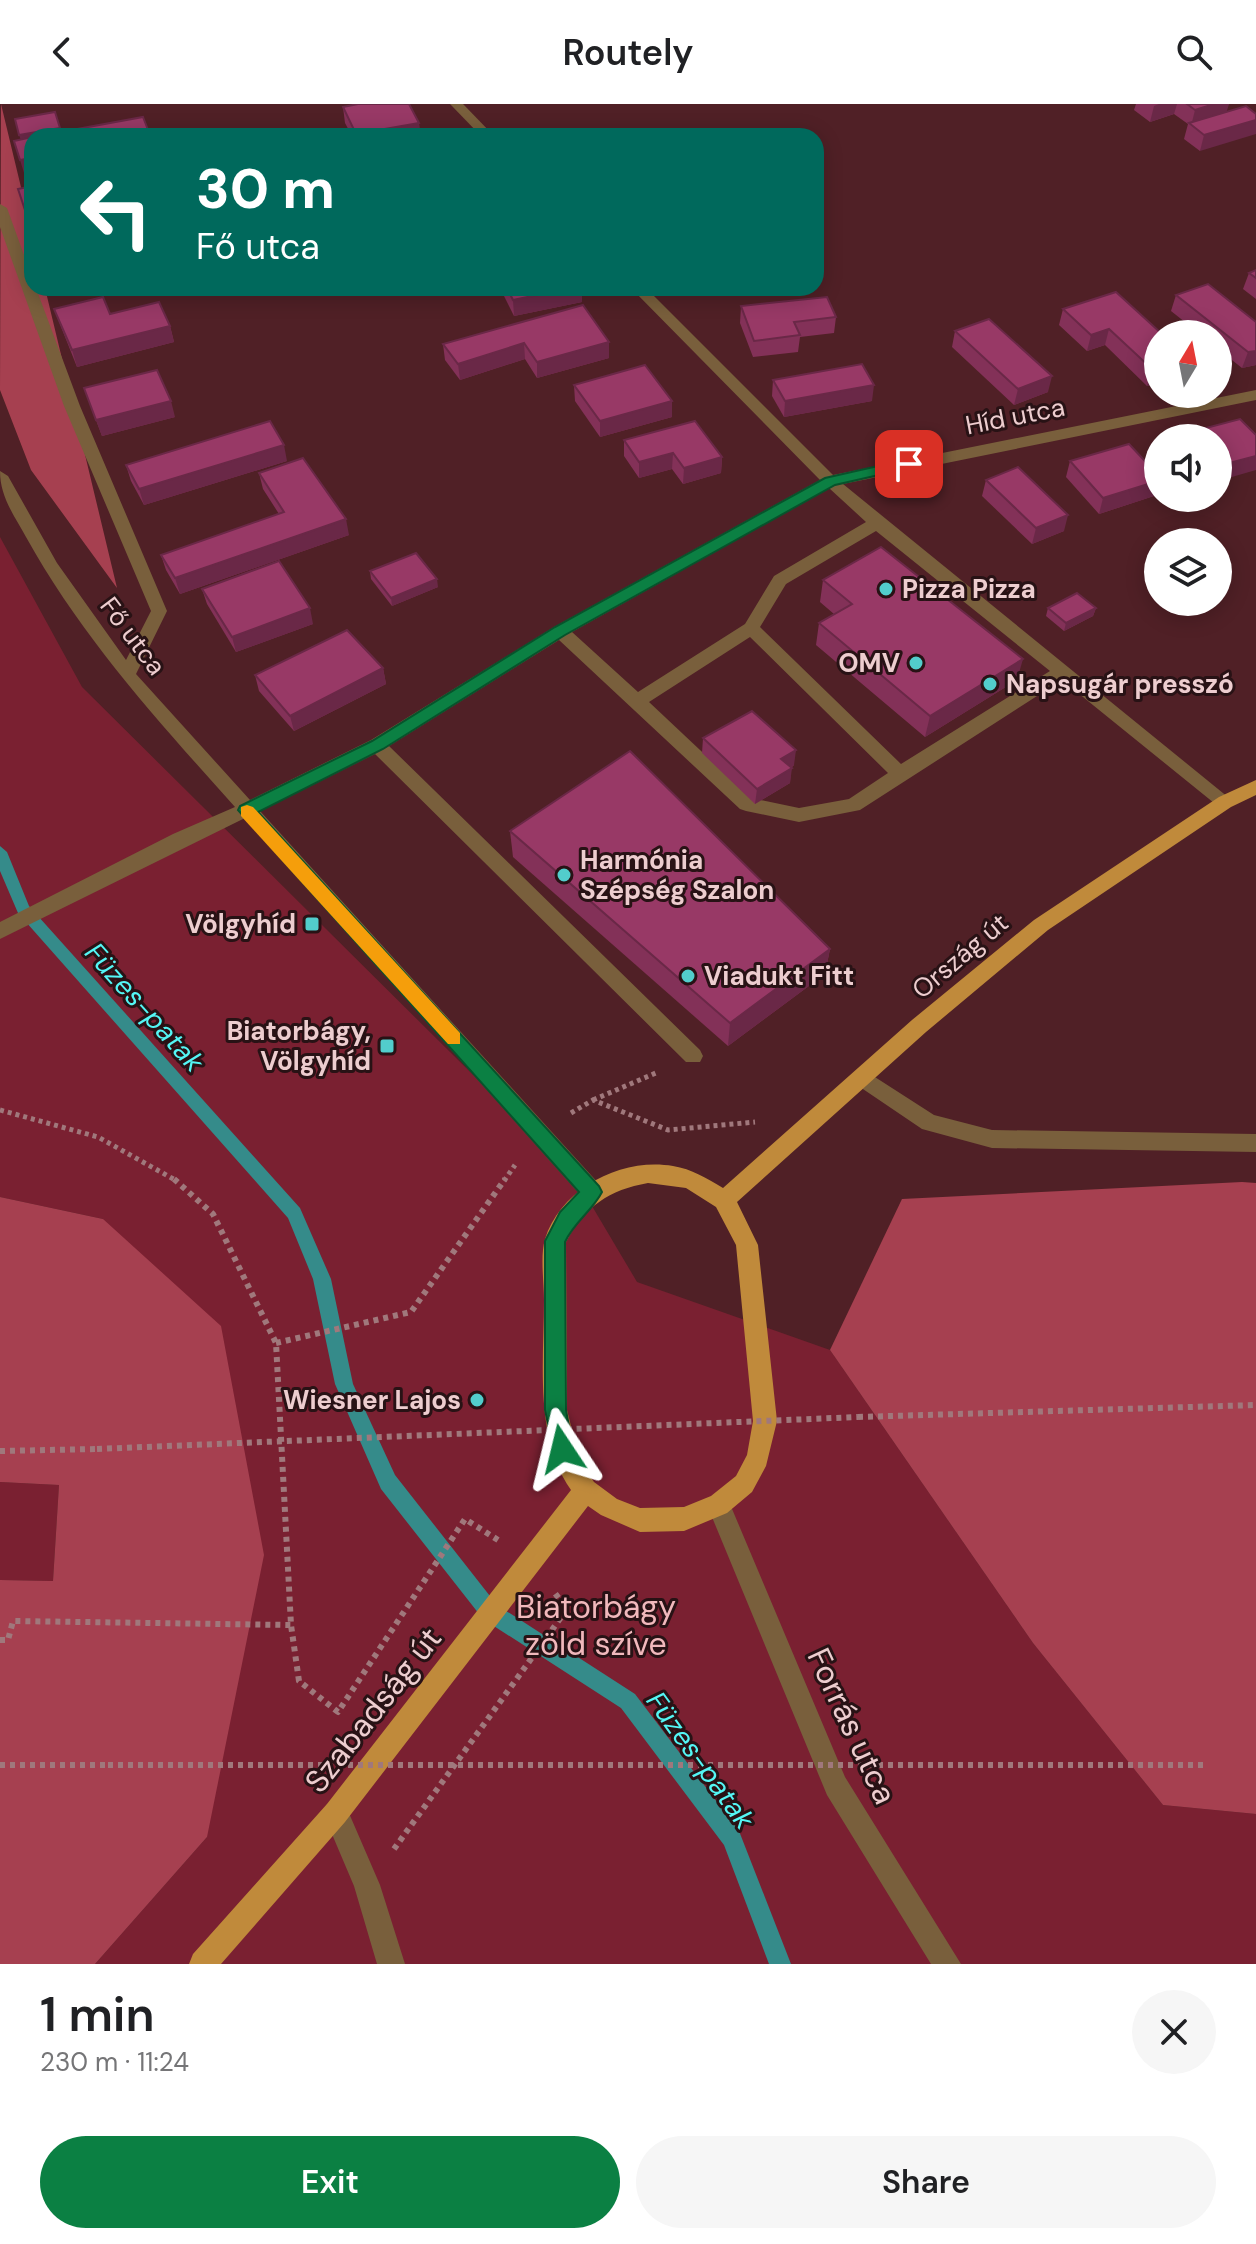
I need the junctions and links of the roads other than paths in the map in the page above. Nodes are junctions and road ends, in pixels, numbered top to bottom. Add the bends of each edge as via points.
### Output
1 (456, 104) edge
2 (480, 128) edge
3 (0, 208) edge
4 (24, 274) edge
5 (32, 296) edge
6 (646, 296) edge
7 (1256, 395) edge
8 (0, 476) edge
9 (830, 481) junction
10 (877, 523) junction
11 (751, 628) junction
12 (560, 631) junction
13 (1062, 672) junction
14 (127, 675) junction
15 (637, 701) junction
16 (377, 745) junction
17 (900, 774) junction
18 (1256, 787) edge
19 (1225, 802) junction
20 (246, 810) junction
21 (0, 931) edge
22 (693, 1056) road end
23 (864, 1079) junction
24 (1256, 1143) edge
25 (592, 1192) junction
26 (724, 1200) junction
27 (586, 1490) junction
28 (719, 1505) junction
29 (336, 1813) junction
30 (203, 1964) edge
31 (391, 1964) edge
32 (947, 1964) edge

1 - 2 street
3 - 4 street
5 - 14 street via 72,406 159,611
6 - 9 street
7 - 9 street, Híd utca
8 - 14 street, Fő utca via 50,566
9 - 10 street
9 - 12 street, Híd utca
10 - 11 street via 780,580
10 - 13 street
11 - 15 street
11 - 17 street
12 - 15 street
12 - 16 street, Híd utca
13 - 17 street
13 - 19 street
14 - 20 street, Fő utca
15 - 17 street via 746,804 799,815 854,805
16 - 20 street, Híd utca
16 - 22 street
18 - 19 main road, Ország út
19 - 23 main road, Ország út via 1041,925
20 - 21 street
20 - 25 street, Fő utca
23 - 24 street via 929,1123 992,1139
23 - 26 main road, Ország út
25 - 26 main road via 622,1178 671,1175 691,1180
25 - 27 main road via 567,1218 555,1241 553,1265 558,1432 569,1467
26 - 28 main road via 747,1245 765,1421 758,1458 744,1484
27 - 28 main road via 640,1520 684,1519
27 - 29 main road, Szabadság út
28 - 32 street, Forrás utca via 836,1786
29 - 30 main road, Szabadság út
29 - 31 street via 367,1885

